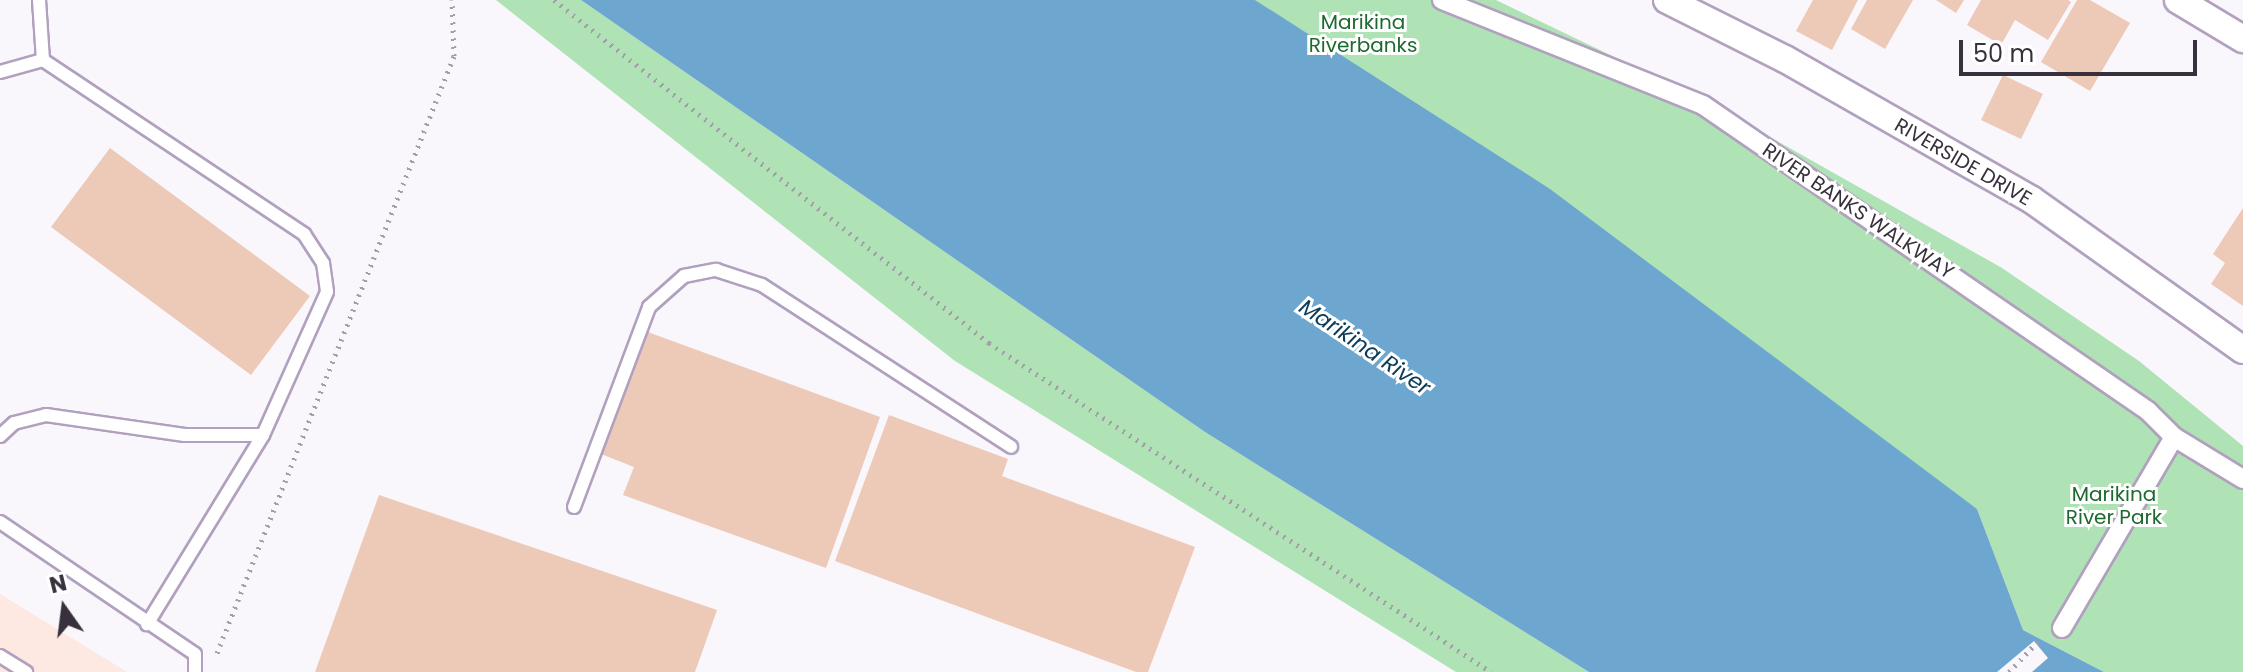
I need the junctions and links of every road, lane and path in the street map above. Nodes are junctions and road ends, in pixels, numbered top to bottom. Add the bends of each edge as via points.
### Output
1 (39, 0) edge
2 (452, 0) edge
3 (554, 0) edge
4 (1442, 0) edge
5 (1667, 0) edge
6 (2178, 0) edge
7 (2243, 39) edge
8 (43, 60) junction
9 (0, 72) edge
10 (2243, 350) edge
11 (263, 435) junction
12 (0, 436) edge
13 (2174, 437) junction
14 (1011, 447) dead end
15 (2243, 479) edge
16 (574, 507) dead end
17 (0, 522) edge
18 (147, 624) junction
19 (2062, 628) joint
20 (0, 656) edge
21 (215, 657) dead end
22 (26, 672) edge
23 (195, 672) edge
24 (1491, 672) edge
25 (2009, 672) edge

1 - 8 lane
2 - 21 path via 454,56
3 - 24 path via 989,343
4 - 13 street, RIVER BANKS WALKWAY via 1703,105 2148,411
5 - 10 street, RIVERSIDE DRIVE via 1785,59 2032,200
6 - 7 street
8 - 9 lane
8 - 11 lane via 304,234 323,263 327,292
11 - 12 lane via 185,435 46,415 14,423
11 - 18 lane
13 - 15 street, RIVER BANKS WALKWAY
13 - 19 street
14 - 16 lane via 762,285 716,270 684,276 649,307
17 - 18 lane
18 - 23 lane via 195,654
19 - 25 path via 2042,637
20 - 22 lane

